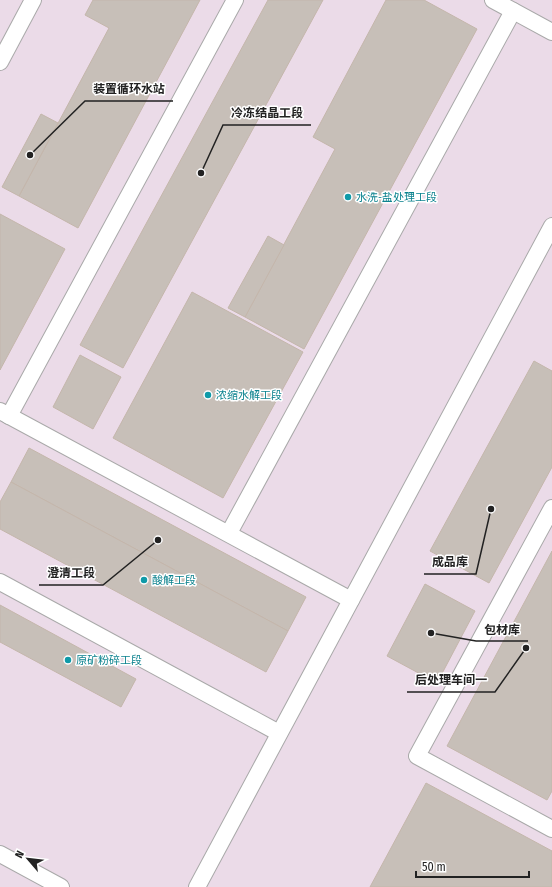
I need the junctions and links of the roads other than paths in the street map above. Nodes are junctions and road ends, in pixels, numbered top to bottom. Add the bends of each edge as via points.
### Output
1 (33, 0) edge
2 (234, 0) edge
3 (493, 0) edge
4 (513, 11) junction
5 (552, 32) edge
6 (0, 62) edge
7 (552, 226) edge
8 (4, 413) edge
9 (552, 508) edge
10 (229, 533) junction
11 (0, 582) edge
12 (351, 600) junction
13 (279, 733) junction
14 (551, 826) edge
15 (0, 854) edge
16 (61, 887) edge
17 (196, 887) edge

1 - 6 lane
2 - 8 lane
3 - 4 lane
4 - 5 lane
4 - 10 lane
7 - 12 lane
8 - 10 lane
9 - 14 lane via 417,756
10 - 12 lane
11 - 13 lane
12 - 13 lane
13 - 17 lane
15 - 16 lane

